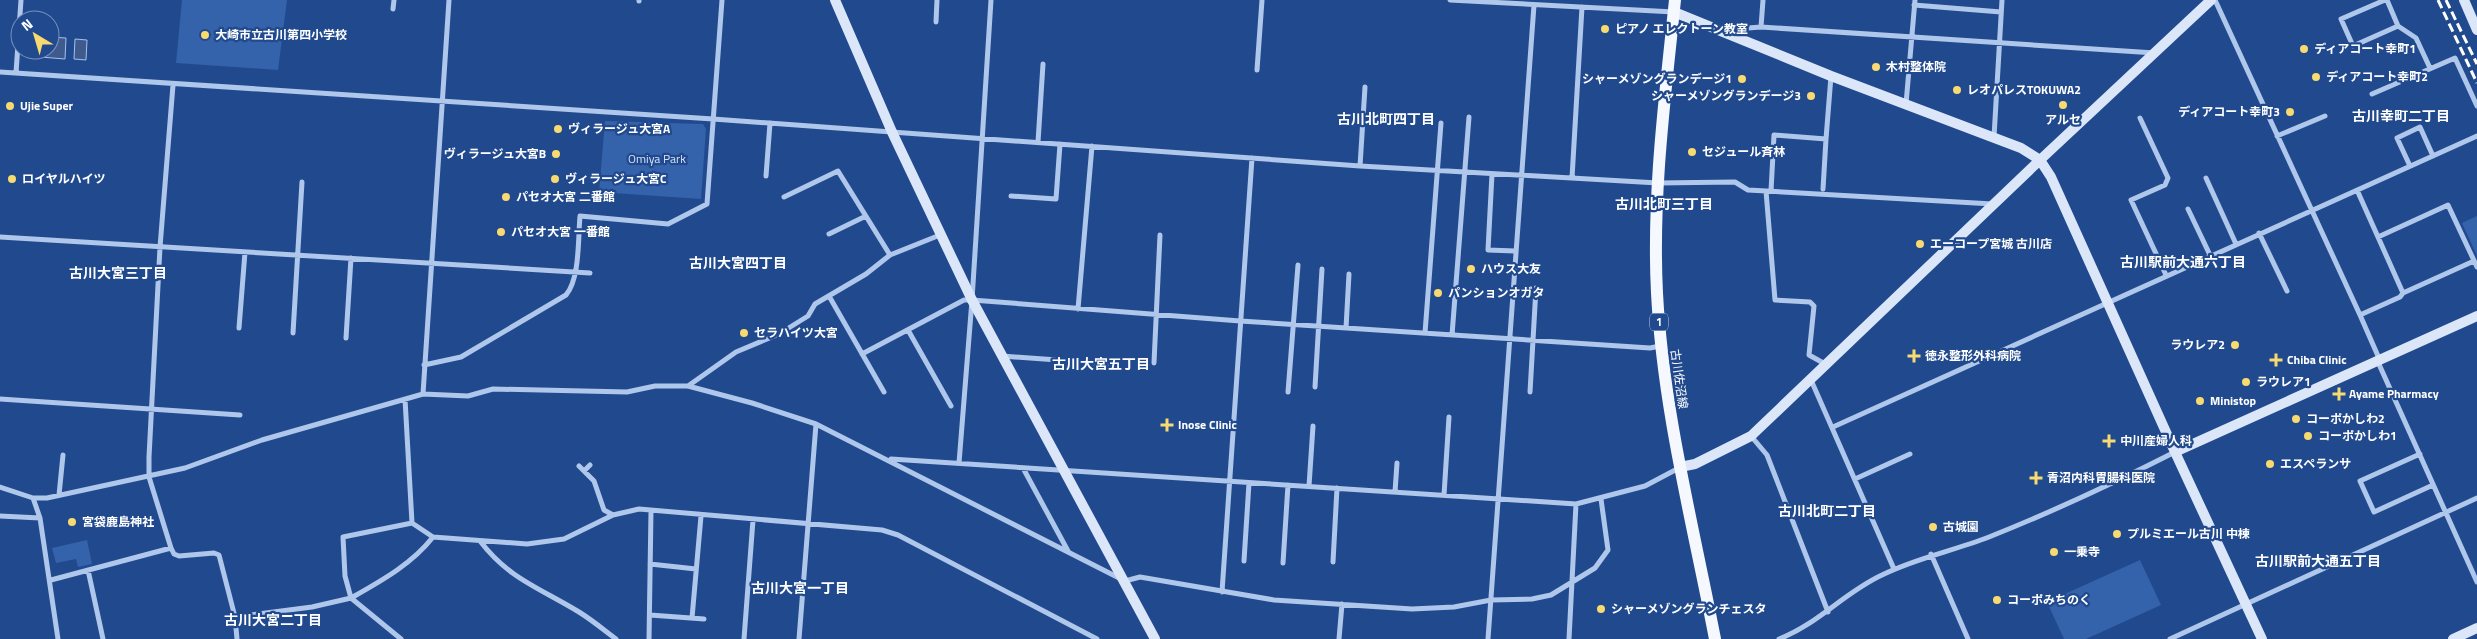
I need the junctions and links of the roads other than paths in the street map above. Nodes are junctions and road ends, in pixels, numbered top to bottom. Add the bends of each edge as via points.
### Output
1 (21, 0) edge
2 (394, 0) edge
3 (449, 0) edge
4 (722, 0) edge
5 (835, 0) edge
6 (937, 0) edge
7 (991, 0) edge
8 (1262, 0) edge
9 (1450, 0) edge
10 (1762, 0) edge
11 (2002, 0) edge
12 (2211, 0) edge
13 (2215, 0) edge
14 (2386, 0) edge
15 (2464, 0) edge
16 (1915, 2) edge
17 (1534, 5) junction
18 (1675, 6) edge
19 (1582, 7) junction
20 (393, 9) dead end
21 (2001, 12) junction
22 (936, 22) dead end
23 (2398, 26) junction
24 (1760, 27) junction
25 (2477, 30) edge
26 (1718, 31) junction
27 (1912, 37) junction
28 (1999, 43) junction
29 (2155, 53) junction
30 (1043, 64) dead end
31 (2430, 68) junction
32 (1257, 70) dead end
33 (0, 72) edge
34 (16, 73) junction
35 (1832, 76) junction
36 (174, 85) junction
37 (1365, 87) dead end
38 (2372, 94) dead end
39 (442, 102) junction
40 (1906, 104) junction
41 (2477, 106) edge
42 (2325, 116) dead end
43 (1469, 117) dead end
44 (2140, 118) dead end
45 (714, 119) junction
46 (770, 123) junction
47 (1441, 123) dead end
48 (892, 132) junction
49 (2278, 136) junction
50 (2477, 136) edge
51 (1994, 137) junction
52 (981, 138) junction
53 (1826, 139) junction
54 (1038, 142) junction
55 (1060, 144) junction
56 (1092, 146) junction
57 (2433, 156) junction
58 (1252, 158) junction
59 (2040, 160) junction
60 (1360, 166) junction
61 (2410, 166) junction
62 (1437, 170) junction
63 (1464, 172) junction
64 (1492, 174) junction
65 (766, 176) dead end
66 (1521, 176) junction
67 (1572, 178) junction
68 (2206, 178) dead end
69 (302, 182) dead end
70 (1658, 183) junction
71 (1823, 189) dead end
72 (2357, 190) junction
73 (1769, 191) junction
74 (1011, 196) dead end
75 (784, 197) dead end
76 (1994, 204) junction
77 (2188, 209) dead end
78 (2311, 210) junction
79 (866, 216) junction
80 (2259, 233) junction
81 (829, 234) dead end
82 (940, 235) junction
83 (0, 236) edge
84 (1160, 236) dead end
85 (2378, 237) junction
86 (2236, 244) junction
87 (160, 247) junction
88 (1515, 251) junction
89 (245, 252) junction
90 (298, 255) junction
91 (890, 255) junction
92 (2210, 255) junction
93 (351, 258) junction
94 (2474, 260) junction
95 (431, 263) junction
96 (1298, 265) dead end
97 (2477, 267) edge
98 (1322, 269) dead end
99 (575, 272) junction
100 (590, 273) dead end
101 (1349, 274) dead end
102 (2166, 275) junction
103 (1536, 288) dead end
104 (2287, 291) dead end
105 (2403, 293) junction
106 (829, 296) junction
107 (972, 300) junction
108 (2108, 301) junction
109 (1078, 309) junction
110 (1156, 315) junction
111 (2360, 315) junction
112 (2477, 316) edge
113 (1240, 321) junction
114 (1292, 324) junction
115 (1319, 326) junction
116 (239, 328) dead end
117 (1346, 328) junction
118 (908, 330) junction
119 (293, 333) dead end
120 (1425, 334) junction
121 (1452, 335) junction
122 (346, 338) dead end
123 (1508, 339) junction
124 (1533, 341) junction
125 (1661, 346) junction
126 (862, 354) junction
127 (1001, 356) junction
128 (2378, 362) junction
129 (1154, 363) dead end
130 (1113, 364) dead end
131 (424, 365) junction
132 (1827, 365) junction
133 (1811, 380) junction
134 (688, 386) junction
135 (1315, 387) dead end
136 (884, 392) dead end
137 (1288, 392) dead end
138 (1530, 392) dead end
139 (422, 394) junction
140 (0, 399) edge
141 (404, 399) junction
142 (951, 406) dead end
143 (150, 408) junction
144 (240, 415) dead end
145 (1449, 417) dead end
146 (816, 424) junction
147 (1313, 426) dead end
148 (1833, 427) junction
149 (1751, 436) junction
150 (2175, 452) junction
151 (1910, 454) dead end
152 (2420, 454) junction
153 (63, 455) dead end
154 (888, 459) junction
155 (958, 463) junction
156 (1397, 463) dead end
157 (590, 464) dead end
158 (579, 466) dead end
159 (1680, 467) junction
160 (1023, 468) junction
161 (1062, 470) junction
162 (584, 471) junction
163 (149, 477) junction
164 (1855, 479) junction
165 (1229, 481) junction
166 (1249, 483) junction
167 (1288, 485) junction
168 (2433, 485) junction
169 (1309, 486) junction
170 (0, 487) edge
171 (1337, 488) junction
172 (1395, 492) junction
173 (59, 495) junction
174 (1444, 495) junction
175 (33, 498) junction
176 (2477, 498) edge
177 (1498, 499) junction
178 (1601, 499) junction
179 (1576, 504) junction
180 (651, 511) junction
181 (2446, 513) junction
182 (613, 515) junction
183 (0, 516) edge
184 (701, 516) junction
185 (40, 518) junction
186 (753, 520) junction
187 (412, 523) junction
188 (808, 525) junction
189 (433, 537) junction
190 (480, 541) junction
191 (171, 548) junction
192 (1068, 552) junction
193 (1931, 554) junction
194 (1244, 561) dead end
195 (1333, 562) dead end
196 (1283, 563) dead end
197 (650, 564) junction
198 (696, 568) junction
199 (1894, 569) junction
200 (88, 570) junction
201 (51, 580) junction
202 (1125, 581) junction
203 (2477, 582) edge
204 (1572, 583) junction
205 (1222, 592) junction
206 (351, 598) junction
207 (1492, 600) junction
208 (1342, 604) junction
209 (2246, 604) junction
210 (1828, 612) junction
211 (650, 615) junction
212 (234, 617) junction
213 (692, 618) junction
214 (704, 619) dead end
215 (2477, 628) edge
216 (1795, 636) edge
217 (58, 639) edge
218 (103, 639) edge
219 (237, 639) edge
220 (401, 639) edge
221 (616, 639) edge
222 (649, 639) edge
223 (744, 639) edge
224 (799, 639) edge
225 (1097, 639) edge
226 (1155, 639) edge
227 (1339, 639) edge
228 (1488, 639) edge
229 (1569, 639) edge
230 (1715, 639) edge
231 (1780, 639) edge
232 (1968, 639) edge
233 (2170, 639) edge
234 (2262, 639) edge
235 (2453, 639) edge

1 - 34 street
2 - 20 street
3 - 39 street
4 - 45 street
5 - 48 street
6 - 22 street
7 - 52 street
8 - 32 street
9 - 17 street
10 - 24 street
11 - 21 street
12 - 29 street
13 - 49 street
14 - 23 street
14 - 23 street via 2341,19 2353,46
15 - 25 street
16 - 21 street
16 - 27 street
17 - 19 street
17 - 66 street
18 - 19 street
18 - 26 street
18 - 70 main road, 古川佐沼線 / 1
19 - 67 street
21 - 28 street
23 - 31 street via 2416,38
24 - 26 street
24 - 27 street
26 - 35 street
27 - 28 street
27 - 40 street
28 - 29 street
28 - 51 street
29 - 59 street
30 - 54 street
31 - 38 street
31 - 41 street via 2454,58
33 - 34 street
34 - 36 street
35 - 40 street
35 - 53 street
36 - 39 street
36 - 87 street
37 - 60 street
39 - 45 street
39 - 95 street
40 - 51 street
42 - 49 street
43 - 63 street
44 - 102 street via 2168,178 2165,185 2131,200
45 - 46 street
45 - 99 street via 707,204 668,224 580,216
46 - 48 street
46 - 65 street
47 - 62 street
48 - 52 street
48 - 82 street
49 - 78 street
50 - 57 street
51 - 59 street
52 - 54 street
52 - 107 street
53 - 71 street
53 - 73 street via 1774,135
54 - 55 street
55 - 56 street
55 - 74 street via 1056,199
56 - 58 street
56 - 109 street
57 - 61 street
57 - 61 street via 2420,128 2397,138
58 - 60 street
58 - 113 street
59 - 76 street
59 - 108 street via 2051,177
60 - 62 street
61 - 72 street
62 - 63 street
62 - 120 street
63 - 64 street
63 - 121 street
64 - 66 street
64 - 88 street via 1488,250
66 - 67 street
66 - 88 street
67 - 70 street
68 - 86 street
69 - 90 street
70 - 73 street via 1735,182 1748,190
70 - 125 main road, 古川佐沼線 / 1 via 1656,245
72 - 78 street
72 - 85 street
73 - 76 street
73 - 132 street via 1775,300 1810,302 1814,306 1810,355
75 - 79 street via 838,172
76 - 132 street
77 - 92 street
78 - 80 street
78 - 111 street
79 - 81 street
79 - 91 street
80 - 86 street
80 - 104 street
82 - 91 street
82 - 107 street
83 - 87 street
84 - 110 street
85 - 94 street via 2448,205
85 - 105 street
86 - 92 street
87 - 89 street
87 - 143 street
88 - 123 street
89 - 90 street
89 - 116 street
90 - 93 street
90 - 119 street
91 - 106 street
92 - 102 street
93 - 95 street
93 - 122 street
94 - 97 street
94 - 105 street
95 - 99 street
95 - 131 street
96 - 114 street
98 - 115 street
99 - 100 street
99 - 131 street via 573,286 566,295 461,357
101 - 117 street
102 - 108 street
103 - 124 street
105 - 111 street
106 - 126 street
106 - 134 street via 815,304 808,316 778,334 736,352
107 - 109 street
107 - 118 street via 964,300
107 - 127 street
107 - 155 street
108 - 148 street via 2104,306
108 - 150 street
109 - 110 street
110 - 113 street
110 - 129 street
111 - 128 street
112 - 128 street
113 - 114 street
113 - 165 street
114 - 115 street
114 - 137 street
115 - 117 street
115 - 135 street
117 - 120 street
118 - 126 street
118 - 142 street
120 - 121 street
121 - 123 street
123 - 124 street
123 - 177 street
124 - 125 street
124 - 138 street
125 - 159 main road, 古川佐沼線 / 1
126 - 136 street
127 - 130 street
127 - 161 street
128 - 150 street
128 - 152 street
131 - 139 street
132 - 133 street
133 - 148 street
133 - 149 street
134 - 139 street via 655,386 628,392 493,390 468,396
134 - 146 street
139 - 141 street
140 - 143 street
141 - 163 street
141 - 187 street
143 - 144 street
143 - 163 street
145 - 174 street
146 - 154 street
146 - 188 street
147 - 169 street
148 - 164 street
149 - 159 street via 1695,464
149 - 210 street via 1767,455
150 - 193 street via 2116,482 1988,538
150 - 209 street
151 - 164 street
152 - 168 street
152 - 168 street via 2360,481 2374,512
153 - 173 street
154 - 155 street
154 - 192 street
155 - 160 street
156 - 172 street
157 - 162 street
158 - 162 street
159 - 178 street via 1645,486
159 - 230 main road, 古川佐沼線 / 1
160 - 161 street
160 - 192 street
161 - 165 street
161 - 202 street
162 - 182 street via 594,481 604,510
163 - 173 street
163 - 191 street
164 - 199 street
165 - 166 street
165 - 205 street
166 - 167 street
166 - 194 street
167 - 169 street
167 - 196 street
168 - 181 street
169 - 171 street
170 - 175 street
171 - 172 street
171 - 195 street
172 - 174 street
173 - 175 street
174 - 177 street
175 - 185 street
176 - 181 street
177 - 179 street
177 - 207 street
178 - 179 street
178 - 204 street via 1608,550 1595,568
179 - 204 street
180 - 182 street via 638,509
180 - 184 street
180 - 197 street
181 - 203 street
181 - 209 street
182 - 190 street via 564,539 527,544
183 - 185 street
184 - 186 street
184 - 198 street
185 - 201 street
186 - 188 street
186 - 223 street
187 - 189 street
187 - 206 street via 342,537 345,576
188 - 224 street
188 - 225 street via 882,530 898,535
189 - 190 street
189 - 206 street via 395,571
190 - 221 street via 506,570 580,612
191 - 200 street
191 - 212 street via 179,556 214,553 218,556
192 - 202 street
193 - 199 street
193 - 232 street
197 - 198 street
197 - 211 street
198 - 213 street
199 - 210 street
200 - 201 street
200 - 218 street
201 - 217 street
202 - 205 street via 1140,577
202 - 226 street
204 - 207 street via 1551,595 1532,600
204 - 229 street
205 - 208 street via 1274,600
206 - 212 street via 312,607
206 - 220 street
207 - 208 street via 1454,607 1412,609
207 - 228 street
208 - 227 street
209 - 233 street
209 - 234 street
210 - 216 street
211 - 213 street
211 - 222 street
212 - 219 street
213 - 214 street
215 - 235 street
216 - 231 street

